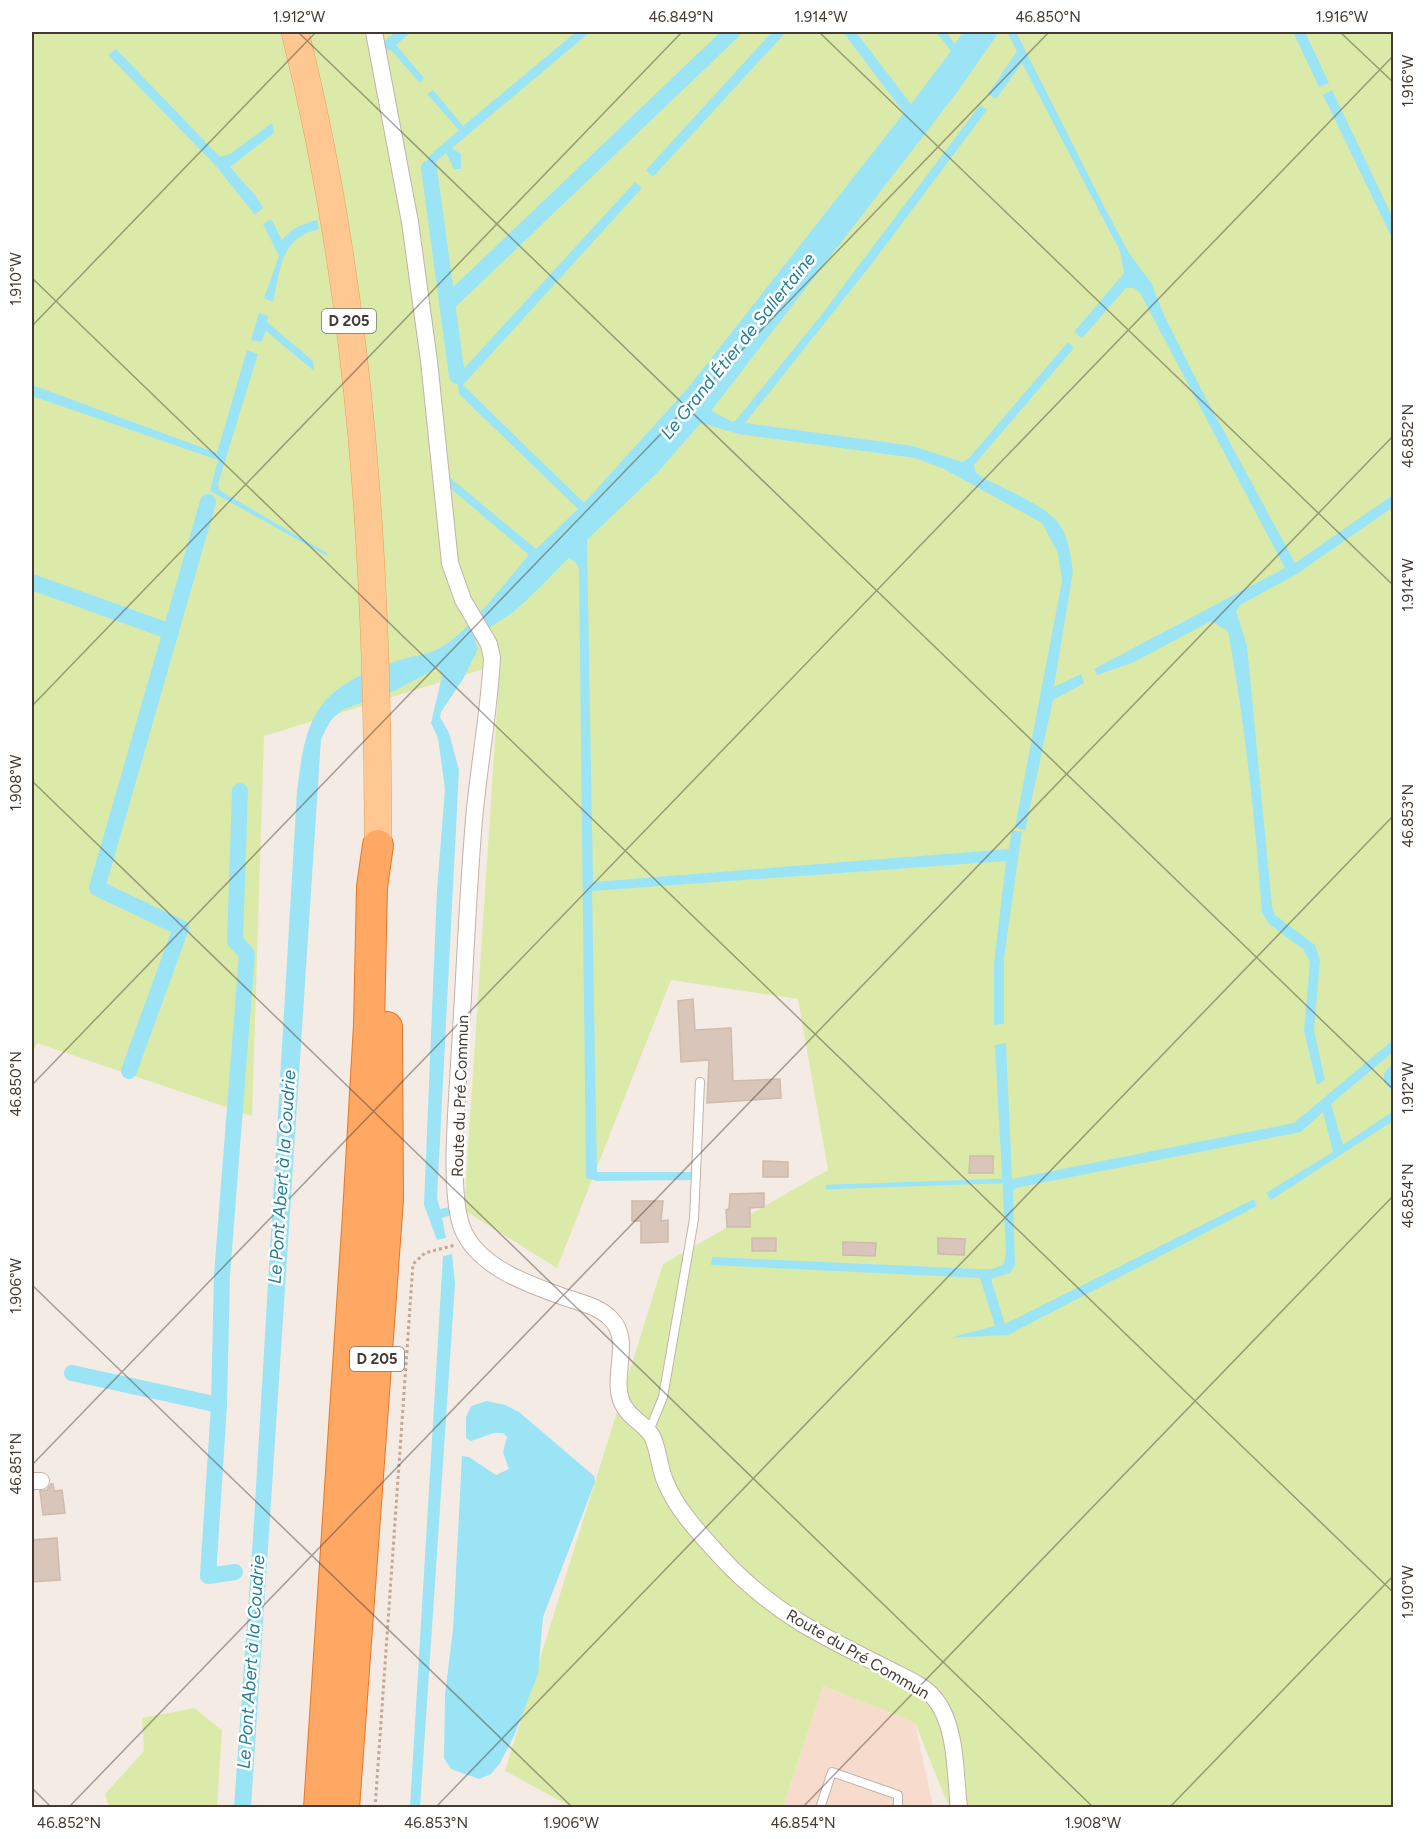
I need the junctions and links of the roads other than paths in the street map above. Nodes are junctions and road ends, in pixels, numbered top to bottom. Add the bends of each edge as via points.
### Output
1 (295, 32) edge
2 (374, 32) edge
3 (378, 845) junction
4 (700, 1082) dead end
5 (649, 1431) junction
6 (319, 1808) edge
7 (344, 1808) edge
8 (820, 1808) edge
9 (898, 1808) edge
10 (959, 1808) edge

1 - 3 main road, D 205 via 338,240 362,429 375,615
2 - 5 street, Route du Pré Commun via 410,222 450,563 470,613 489,644 491,675 473,832 456,1133 460,1219 477,1252 501,1269 608,1316 617,1326 621,1344 617,1382 621,1400 629,1416
3 - 6 highway, D 205 via 372,887 369,1025
3 - 7 highway, D 205 via 387,1010 388,1199
4 - 5 lane via 694,1219 663,1397
5 - 10 street, Route du Pré Commun via 667,1486 685,1515 752,1587 800,1622 917,1684 935,1699 949,1728
8 - 9 lane via 832,1772 897,1795

